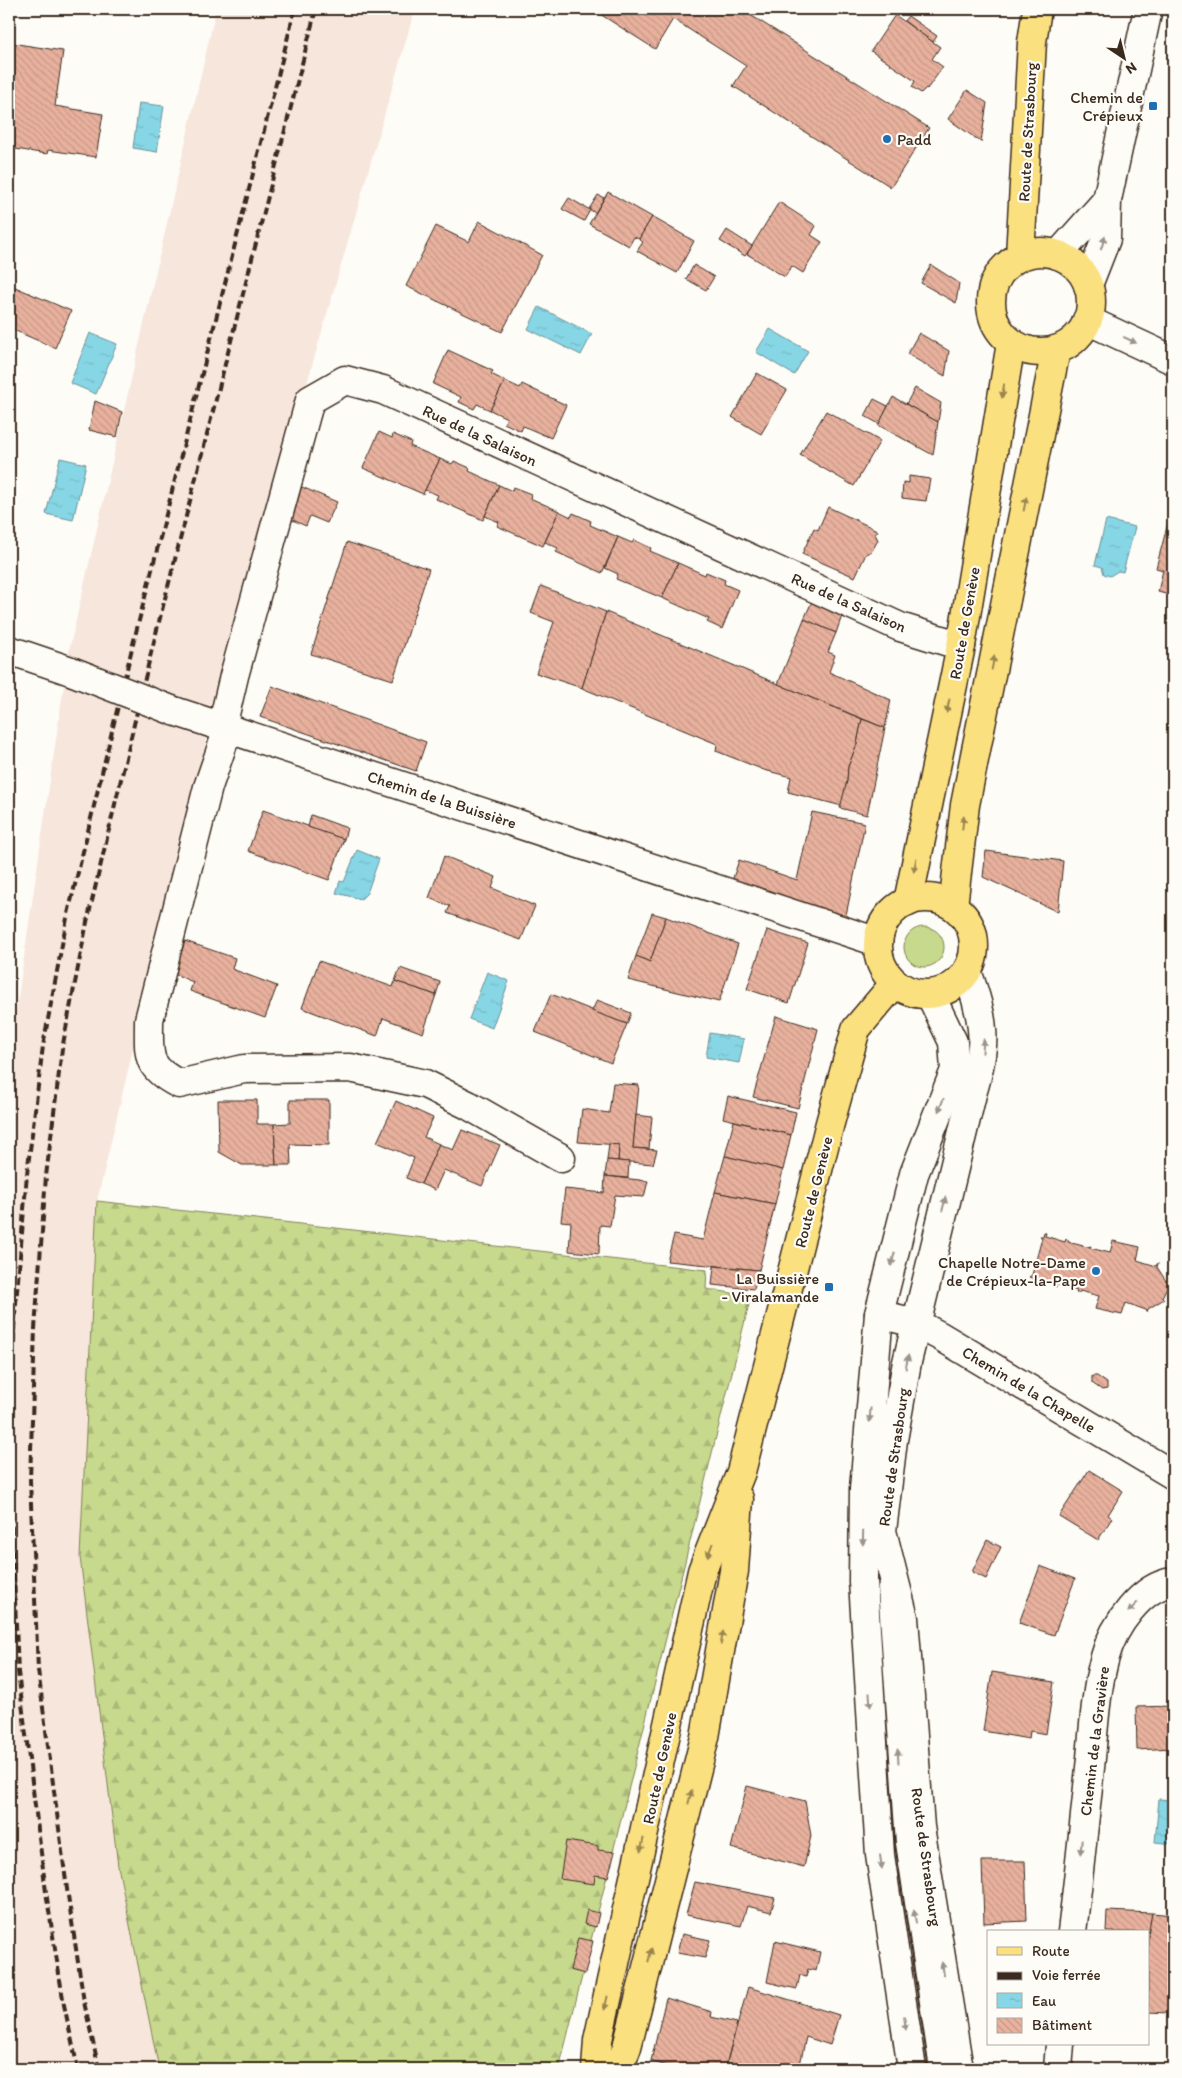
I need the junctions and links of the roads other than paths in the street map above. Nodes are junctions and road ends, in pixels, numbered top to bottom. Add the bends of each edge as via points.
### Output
1 (1037, 9) edge
2 (1148, 9) edge
3 (1107, 200) junction
4 (1058, 255) junction
5 (1020, 256) junction
6 (1088, 285) junction
7 (1087, 320) junction
8 (1011, 343) junction
9 (1056, 350) junction
10 (1173, 360) edge
11 (960, 646) junction
12 (9, 650) edge
13 (225, 728) junction
14 (908, 902) junction
15 (953, 906) junction
16 (878, 942) junction
17 (966, 971) junction
18 (895, 983) junction
19 (930, 994) junction
20 (561, 1158) dead end
21 (879, 1314) junction
22 (915, 1323) junction
23 (741, 1472) junction
24 (1173, 1474) edge
25 (882, 1531) junction
26 (1173, 1582) edge
27 (1072, 1930) edge
28 (1060, 2046) edge
29 (596, 2069) edge
30 (619, 2069) edge
31 (912, 2069) edge
32 (938, 2069) edge
33 (959, 2069) edge
34 (1058, 2069) edge

1 - 5 main road, Route de Strasbourg via 1032,42
2 - 3 street
3 - 4 street
6 -> 3 street via 1106,239
4 - 5 main road via 1045,252
4 - 6 main road via 1081,272
5 - 8 main road via 1006,266 991,293 994,321
6 - 7 main road via 1090,309
7 - 9 main road via 1080,333
7 -> 10 street
8 - 9 main road via 1025,350
8 -> 11 main road, Route de Genève
15 -> 9 main road via 965,805
11 - 13 street, Rue de la Salaison via 900,627 383,390 345,380 310,400 234,676
11 -> 14 main road, Route de Genève
12 - 13 street, Chemin de la Buissière, bridge
13 - 16 street, Chemin de la Buissière
13 - 20 street, Rue de la Salaison via 149,1020 152,1064 163,1076 179,1084 244,1069 350,1068 425,1084
14 - 15 main road via 923,898
14 - 16 main road via 888,918
15 - 17 main road via 964,916 974,943
16 - 18 main road via 879,957
17 - 19 main road via 957,982
22 -> 17 street, Route de Strasbourg via 982,1062 984,1032 978,1002
18 - 19 main road via 906,990
18 - 23 main road, Route de Genève via 856,1029
19 -> 21 street, Route de Strasbourg via 953,1042 955,1070 914,1174
21 - 22 street, Chemin de la Chapelle
21 -> 31 street, Route de Strasbourg via 864,1489 863,1581 880,1856
22 - 24 street, Chemin de la Chapelle
25 -> 22 street, Route de Strasbourg via 893,1440
23 -> 29 main road, Route de Genève via 702,1570 598,2040
30 -> 23 main road, Route de Genève via 705,1737 734,1571
32 -> 25 lane via 904,1843
33 -> 25 street, Route de Strasbourg via 920,1827 904,1618
26 -> 27 street, Chemin de la Gravière via 1165,1583 1142,1598 1121,1620 1105,1656 1096,1707
28 - 34 street

